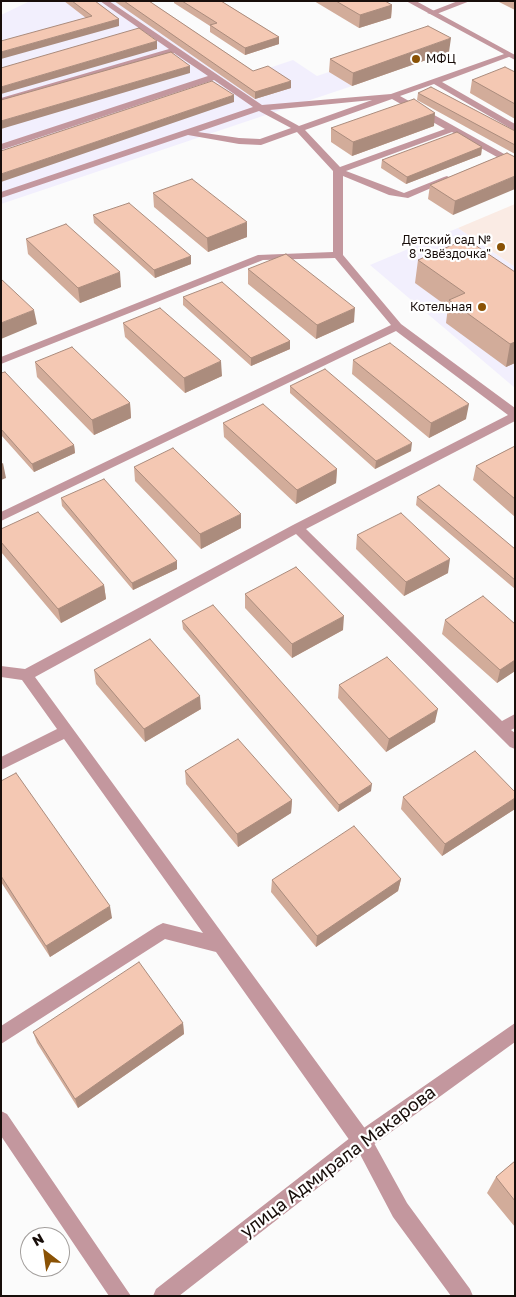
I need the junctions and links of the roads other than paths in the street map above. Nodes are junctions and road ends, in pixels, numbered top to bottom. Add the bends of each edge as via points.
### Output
1 (104, 1) edge
2 (410, 1) edge
3 (466, 1) edge
4 (431, 13) junction
5 (175, 50) junction
6 (513, 55) edge
7 (215, 77) junction
8 (435, 81) junction
9 (393, 96) junction
10 (1, 100) edge
11 (260, 108) junction
12 (515, 128) edge
13 (299, 129) junction
14 (453, 129) junction
15 (185, 133) junction
16 (1, 146) edge
17 (515, 164) edge
18 (338, 171) junction
19 (459, 175) edge
20 (1, 195) edge
21 (338, 256) junction
22 (397, 326) junction
23 (1, 360) edge
24 (515, 415) edge
25 (1, 517) edge
26 (297, 528) junction
27 (1, 671) edge
28 (26, 675) junction
29 (515, 720) edge
30 (501, 729) junction
31 (66, 731) junction
32 (515, 742) edge
33 (1, 764) edge
34 (222, 946) junction
35 (515, 1031) edge
36 (1, 1036) edge
37 (1, 1120) edge
38 (362, 1141) junction
39 (121, 1296) edge
40 (163, 1296) edge
41 (463, 1296) edge

1 - 5 street via 138,30
2 - 4 street
3 - 4 street
4 - 6 street
5 - 7 street
5 - 10 street
6 - 8 street
7 - 11 street
7 - 16 street
8 - 9 street
8 - 12 street
9 - 11 street
9 - 13 street
9 - 14 street
11 - 13 street
11 - 15 street
13 - 15 street via 261,142
13 - 18 street
14 - 17 street via 499,159
14 - 18 street
15 - 20 street
18 - 19 street via 405,196
18 - 21 street
21 - 22 street
21 - 23 street via 262,257
22 - 24 street
22 - 25 street
24 - 26 street
26 - 28 street
26 - 30 street
27 - 28 street
28 - 31 street
29 - 30 street
30 - 32 street
31 - 33 street
31 - 34 street
34 - 36 street via 163,931
34 - 38 street
35 - 38 street, улица Адмирала Макарова
37 - 39 street
38 - 40 street, улица Адмирала Макарова
38 - 41 street via 400,1210

